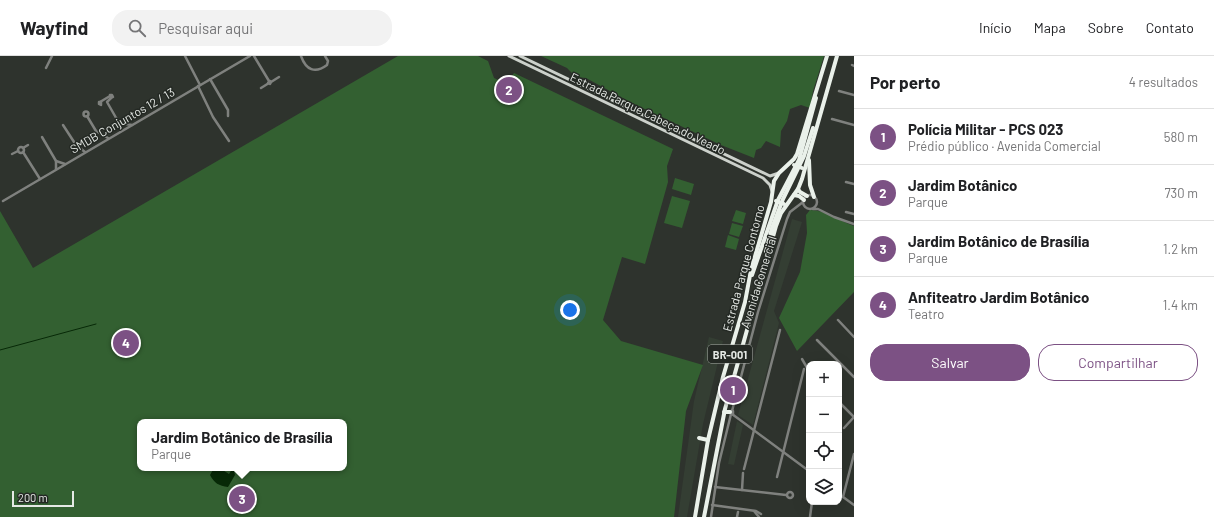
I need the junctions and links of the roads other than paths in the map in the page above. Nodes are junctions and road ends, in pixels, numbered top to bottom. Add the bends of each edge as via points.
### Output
1 (52, 56) edge
2 (185, 56) edge
3 (250, 56) edge
4 (254, 56) edge
5 (301, 56) edge
6 (325, 56) edge
7 (509, 56) edge
8 (520, 56) edge
9 (827, 56) edge
10 (837, 56) edge
11 (46, 68) dead end
12 (279, 77) dead end
13 (210, 79) junction
14 (270, 82) junction
15 (818, 85) junction
16 (828, 85) junction
17 (199, 86) junction
18 (261, 88) dead end
19 (839, 91) dead end
20 (854, 95) edge
21 (107, 102) junction
22 (87, 116) dead end
23 (228, 116) dead end
24 (832, 119) dead end
25 (119, 123) junction
26 (63, 125) dead end
27 (132, 125) junction
28 (854, 125) edge
29 (665, 126) junction
30 (670, 128) junction
31 (663, 130) junction
32 (120, 132) junction
33 (668, 133) junction
34 (42, 137) dead end
35 (109, 138) junction
36 (229, 141) dead end
37 (28, 145) dead end
38 (23, 148) junction
39 (810, 150) junction
40 (18, 151) junction
41 (23, 152) junction
42 (85, 152) junction
43 (12, 154) dead end
44 (56, 161) junction
45 (65, 164) junction
46 (796, 164) junction
47 (787, 166) junction
48 (56, 169) junction
49 (779, 173) junction
50 (804, 173) junction
51 (40, 179) junction
52 (846, 182) dead end
53 (854, 184) edge
54 (798, 189) junction
55 (773, 193) junction
56 (794, 195) junction
57 (808, 196) junction
58 (814, 197) junction
59 (3, 201) dead end
60 (790, 201) junction
61 (803, 201) junction
62 (816, 203) junction
63 (796, 208) junction
64 (805, 208) junction
65 (813, 208) junction
66 (823, 211) junction
67 (846, 212) dead end
68 (854, 214) edge
69 (854, 224) edge
70 (763, 272) junction
71 (751, 278) junction
72 (838, 320) dead end
73 (780, 330) dead end
74 (854, 337) edge
75 (817, 340) dead end
76 (802, 359) dead end
77 (806, 366) edge
78 (804, 369) dead end
79 (854, 377) edge
80 (726, 405) junction
81 (842, 405) edge
82 (724, 412) junction
83 (732, 413) junction
84 (854, 417) edge
85 (844, 428) dead end
86 (754, 429) junction
87 (699, 438) dead end
88 (708, 440) junction
89 (783, 451) junction
90 (854, 454) edge
91 (714, 462) junction
92 (719, 463) junction
93 (806, 469) edge
94 (777, 477) dead end
95 (715, 487) junction
96 (742, 490) junction
97 (786, 495) dead end
98 (843, 496) joint
99 (697, 500) junction
100 (706, 502) junction
101 (712, 505) junction
102 (812, 505) edge
103 (854, 505) edge
104 (737, 512) edge
105 (759, 515) edge
106 (695, 517) edge
107 (704, 517) edge
108 (711, 517) edge
109 (810, 517) edge

1 - 11 street
2 - 17 street
3 - 13 street, SMDB Conjuntos 12 / 13
4 - 14 street
5 - 6 street via 306,66 315,70 327,65
7 - 31 main road, Estrada Parque Cabeça do Veado
8 - 29 main road, Estrada Parque Cabeça do Veado
9 - 15 highway
10 - 16 highway, Estrada Parque Contorno / BR-001
12 - 14 street
13 - 17 street, SMDB Conjuntos 12 / 13
13 - 23 street via 228,110
14 - 18 street
15 - 46 highway via 810,126
15 - 47 highway via 797,154
16 - 39 highway, Estrada Parque Contorno / BR-001
16 - 70 highway via 804,156 772,228
17 - 27 street, SMDB Conjuntos 12 / 13
17 - 36 street via 216,122
19 - 20 street
21 - 21 street via 110,97 100,103
21 - 25 street
22 - 35 street via 96,131
24 - 28 street
25 - 27 street
25 - 32 street
26 - 42 street via 76,145
27 - 32 street, SMDB Conjuntos 12 / 13
29 - 30 main road, Estrada Parque Cabeça do Veado
29 - 31 main road
30 - 33 main road
30 - 49 main road, Estrada Parque Cabeça do Veado via 770,176
31 - 33 main road, Estrada Parque Cabeça do Veado
32 - 35 street, SMDB Conjuntos 12 / 13
33 - 55 main road, Estrada Parque Cabeça do Veado via 763,178
34 - 44 street
35 - 42 street, SMDB Conjuntos 12 / 13
37 - 38 street
38 - 40 street via 19,148
38 - 41 street
39 - 50 highway, Estrada Parque Contorno / BR-001
39 - 58 highway via 810,185
40 - 41 street
40 - 43 street
41 - 51 street
42 - 45 street, SMDB Conjuntos 12 / 13
44 - 45 street
44 - 48 street
45 - 48 street, SMDB Conjuntos 12 / 13
46 - 47 highway
46 - 50 highway, bridge
46 - 71 highway via 778,200
47 - 49 highway
48 - 51 street, SMDB Conjuntos 12 / 13
49 - 55 highway, Estrada Parque Contorno / BR-001 via 774,181
50 - 54 highway, Estrada Parque Contorno / BR-001
51 - 59 street, SMDB Conjuntos 12 / 13
52 - 53 street
54 - 56 highway, Estrada Parque Contorno / BR-001
54 - 57 highway
55 - 60 highway, bridge via 776,201 784,204
55 - 71 highway, Estrada Parque Contorno / BR-001 via 751,270
56 - 60 highway, Estrada Parque Contorno / BR-001
56 - 61 highway
57 - 58 street
57 - 61 street
58 - 62 street
60 - 70 highway, Estrada Parque Contorno / BR-001 via 778,219
61 - 63 street, Avenida Comercial
61 - 64 street
62 - 65 street
62 - 66 street
63 - 64 street
63 - 83 street, Avenida Comercial via 790,212 787,219 758,312
64 - 65 street
65 - 66 street
66 - 69 street
67 - 68 street
70 - 80 highway, Estrada Parque Contorno / BR-001
71 - 88 highway, Estrada Parque Contorno / BR-001
72 - 74 street
73 - 86 street
75 - 79 street
76 - 77 street
78 - 89 street
80 - 82 highway, Estrada Parque Contorno / BR-001
80 - 83 highway
81 - 84 street
82 - 83 highway
82 - 91 highway, Estrada Parque Contorno / BR-001
83 - 86 street
83 - 92 street, Avenida Comercial
84 - 85 street
86 - 89 street
86 - 96 street via 743,471
87 - 88 highway
88 - 99 highway, Estrada Parque Contorno / BR-001
89 - 93 street
89 - 94 street
90 - 98 street
91 - 92 highway
91 - 100 highway, Estrada Parque Contorno / BR-001
92 - 95 street, Avenida Comercial
95 - 96 street
95 - 101 street, Avenida Comercial
96 - 97 street
98 - 103 street
99 - 100 highway via 702,504
99 - 106 highway, Estrada Parque Contorno / BR-001
100 - 107 highway, Estrada Parque Contorno / BR-001
101 - 104 street via 732,508
101 - 108 street, Avenida Comercial
102 - 109 street
104 - 105 street via 754,510

